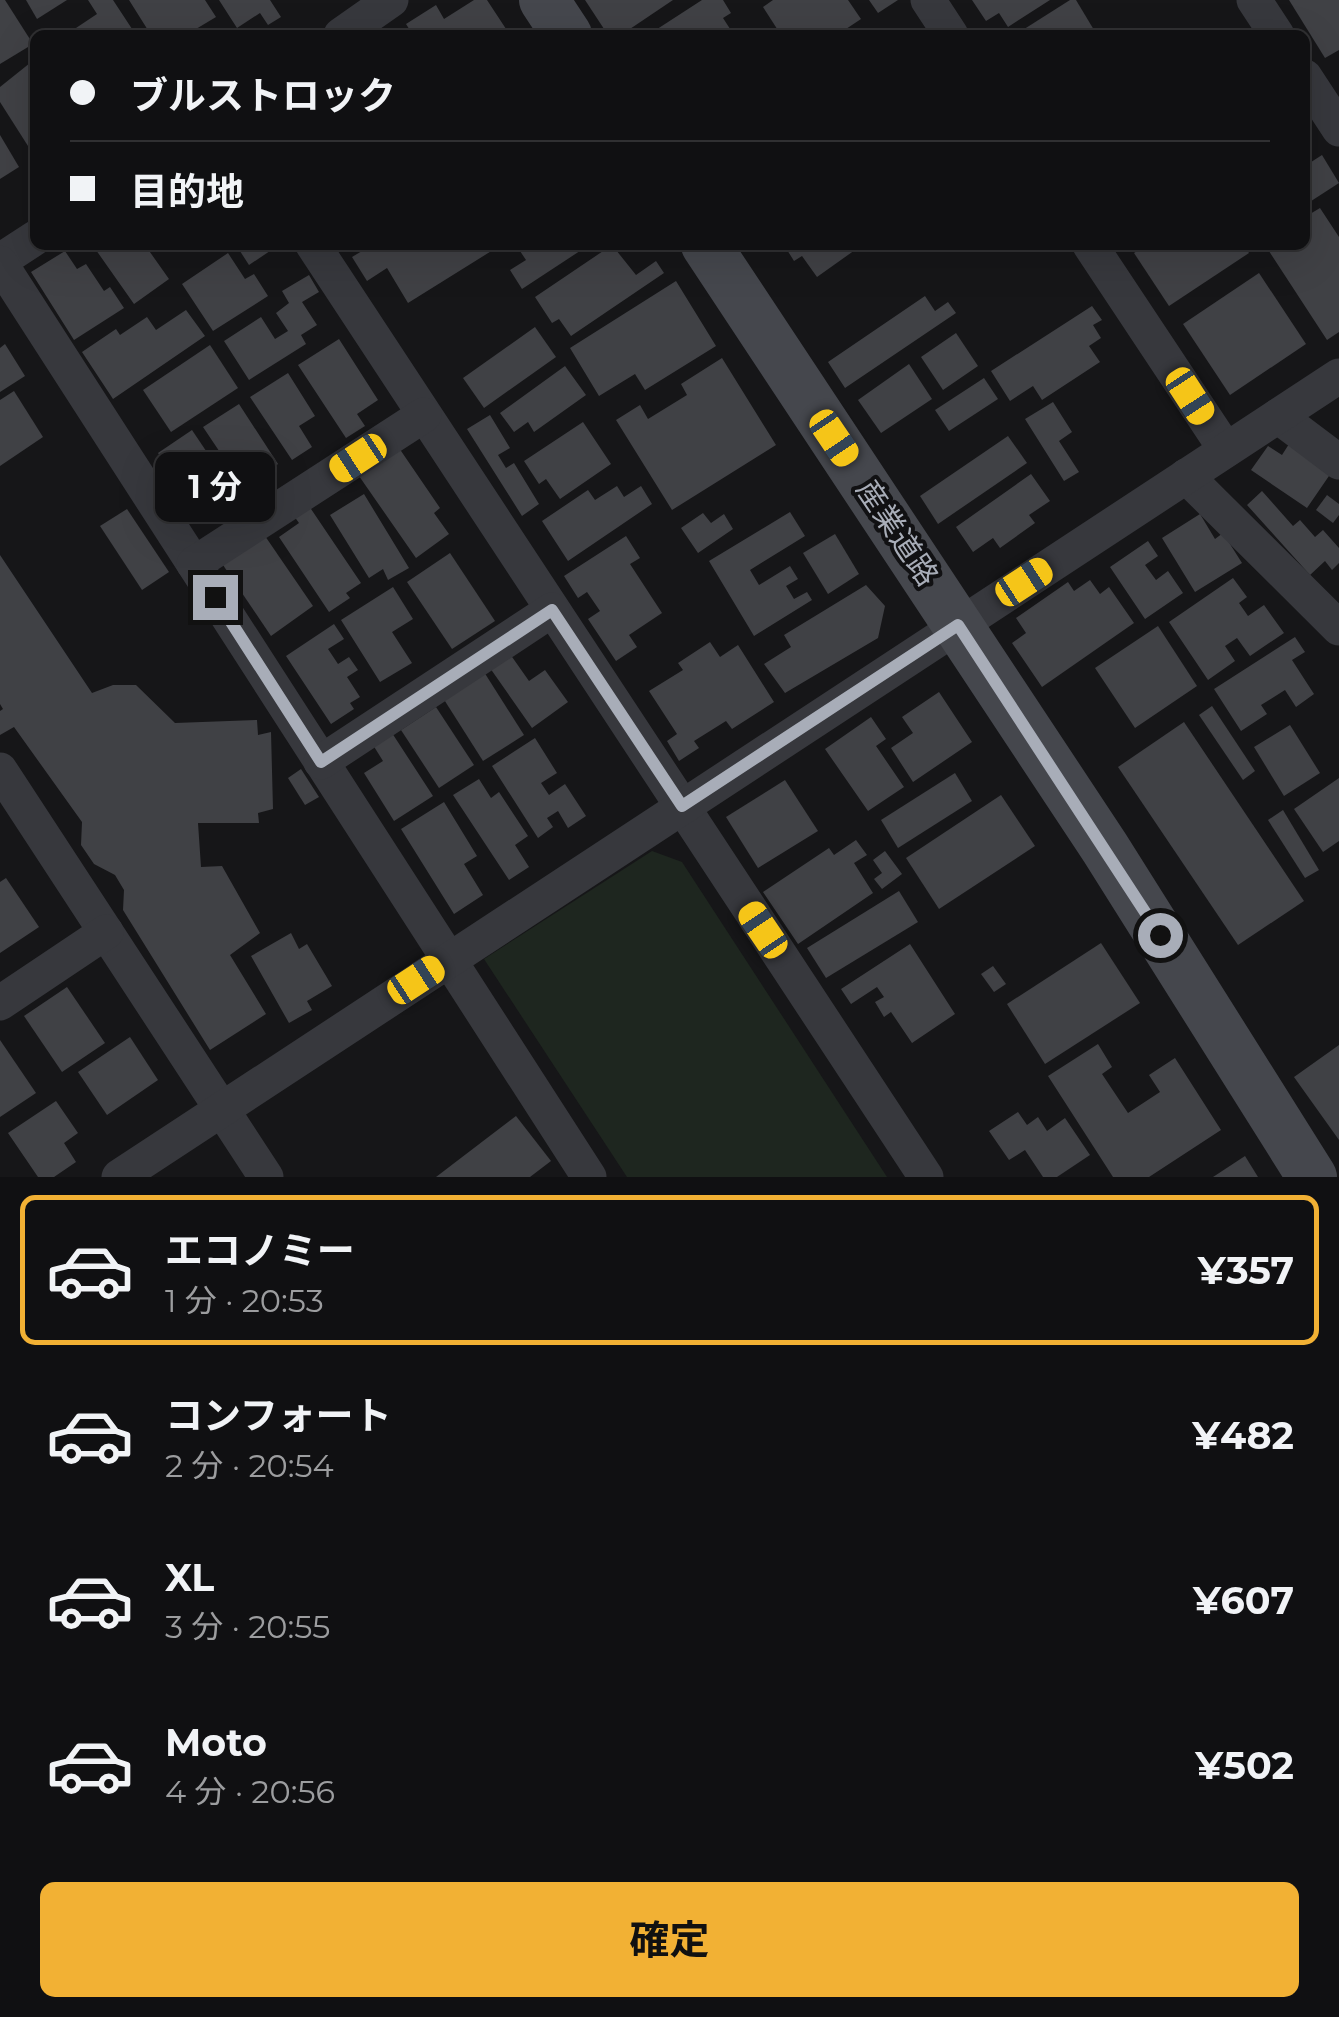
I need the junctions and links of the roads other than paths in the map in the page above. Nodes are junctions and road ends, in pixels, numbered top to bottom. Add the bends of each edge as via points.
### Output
1 (391, 0) edge
2 (544, 0) edge
3 (928, 0) edge
4 (1254, 0) edge
5 (349, 30) edge
6 (565, 30) edge
7 (948, 30) edge
8 (1274, 30) edge
9 (1310, 86) edge
10 (1339, 130) edge
11 (30, 241) edge
12 (316, 250) edge
13 (709, 250) edge
14 (1093, 250) edge
15 (0, 262) edge
16 (1339, 376) edge
17 (424, 415) junction
18 (1278, 416) junction
19 (1226, 450) junction
20 (1339, 462) edge
21 (1186, 476) junction
22 (194, 564) junction
23 (552, 610) junction
24 (958, 625) junction
25 (1339, 628) edge
26 (321, 762) junction
27 (0, 770) edge
28 (682, 806) junction
29 (106, 932) junction
30 (448, 959) junction
31 (0, 1002) edge
32 (221, 1109) junction
33 (119, 1177) edge
34 (266, 1177) edge
35 (589, 1177) edge
36 (926, 1177) edge
37 (1312, 1177) edge

1 - 5 street
2 - 6 street
3 - 7 street
4 - 8 street
9 - 10 street
11 - 15 street
12 - 17 street
13 - 24 street, 産業道路
14 - 19 street
15 - 22 street
16 - 18 street
17 - 22 street
17 - 23 street
18 - 19 street
18 - 20 street
19 - 21 street
21 - 24 street
21 - 25 street
22 - 26 street
23 - 26 street
23 - 28 street
24 - 28 street
24 - 37 street, 産業道路
26 - 30 street
27 - 29 street
28 - 30 street
28 - 36 street
29 - 31 street
29 - 32 street
30 - 32 street
30 - 35 street
32 - 33 street
32 - 34 street

